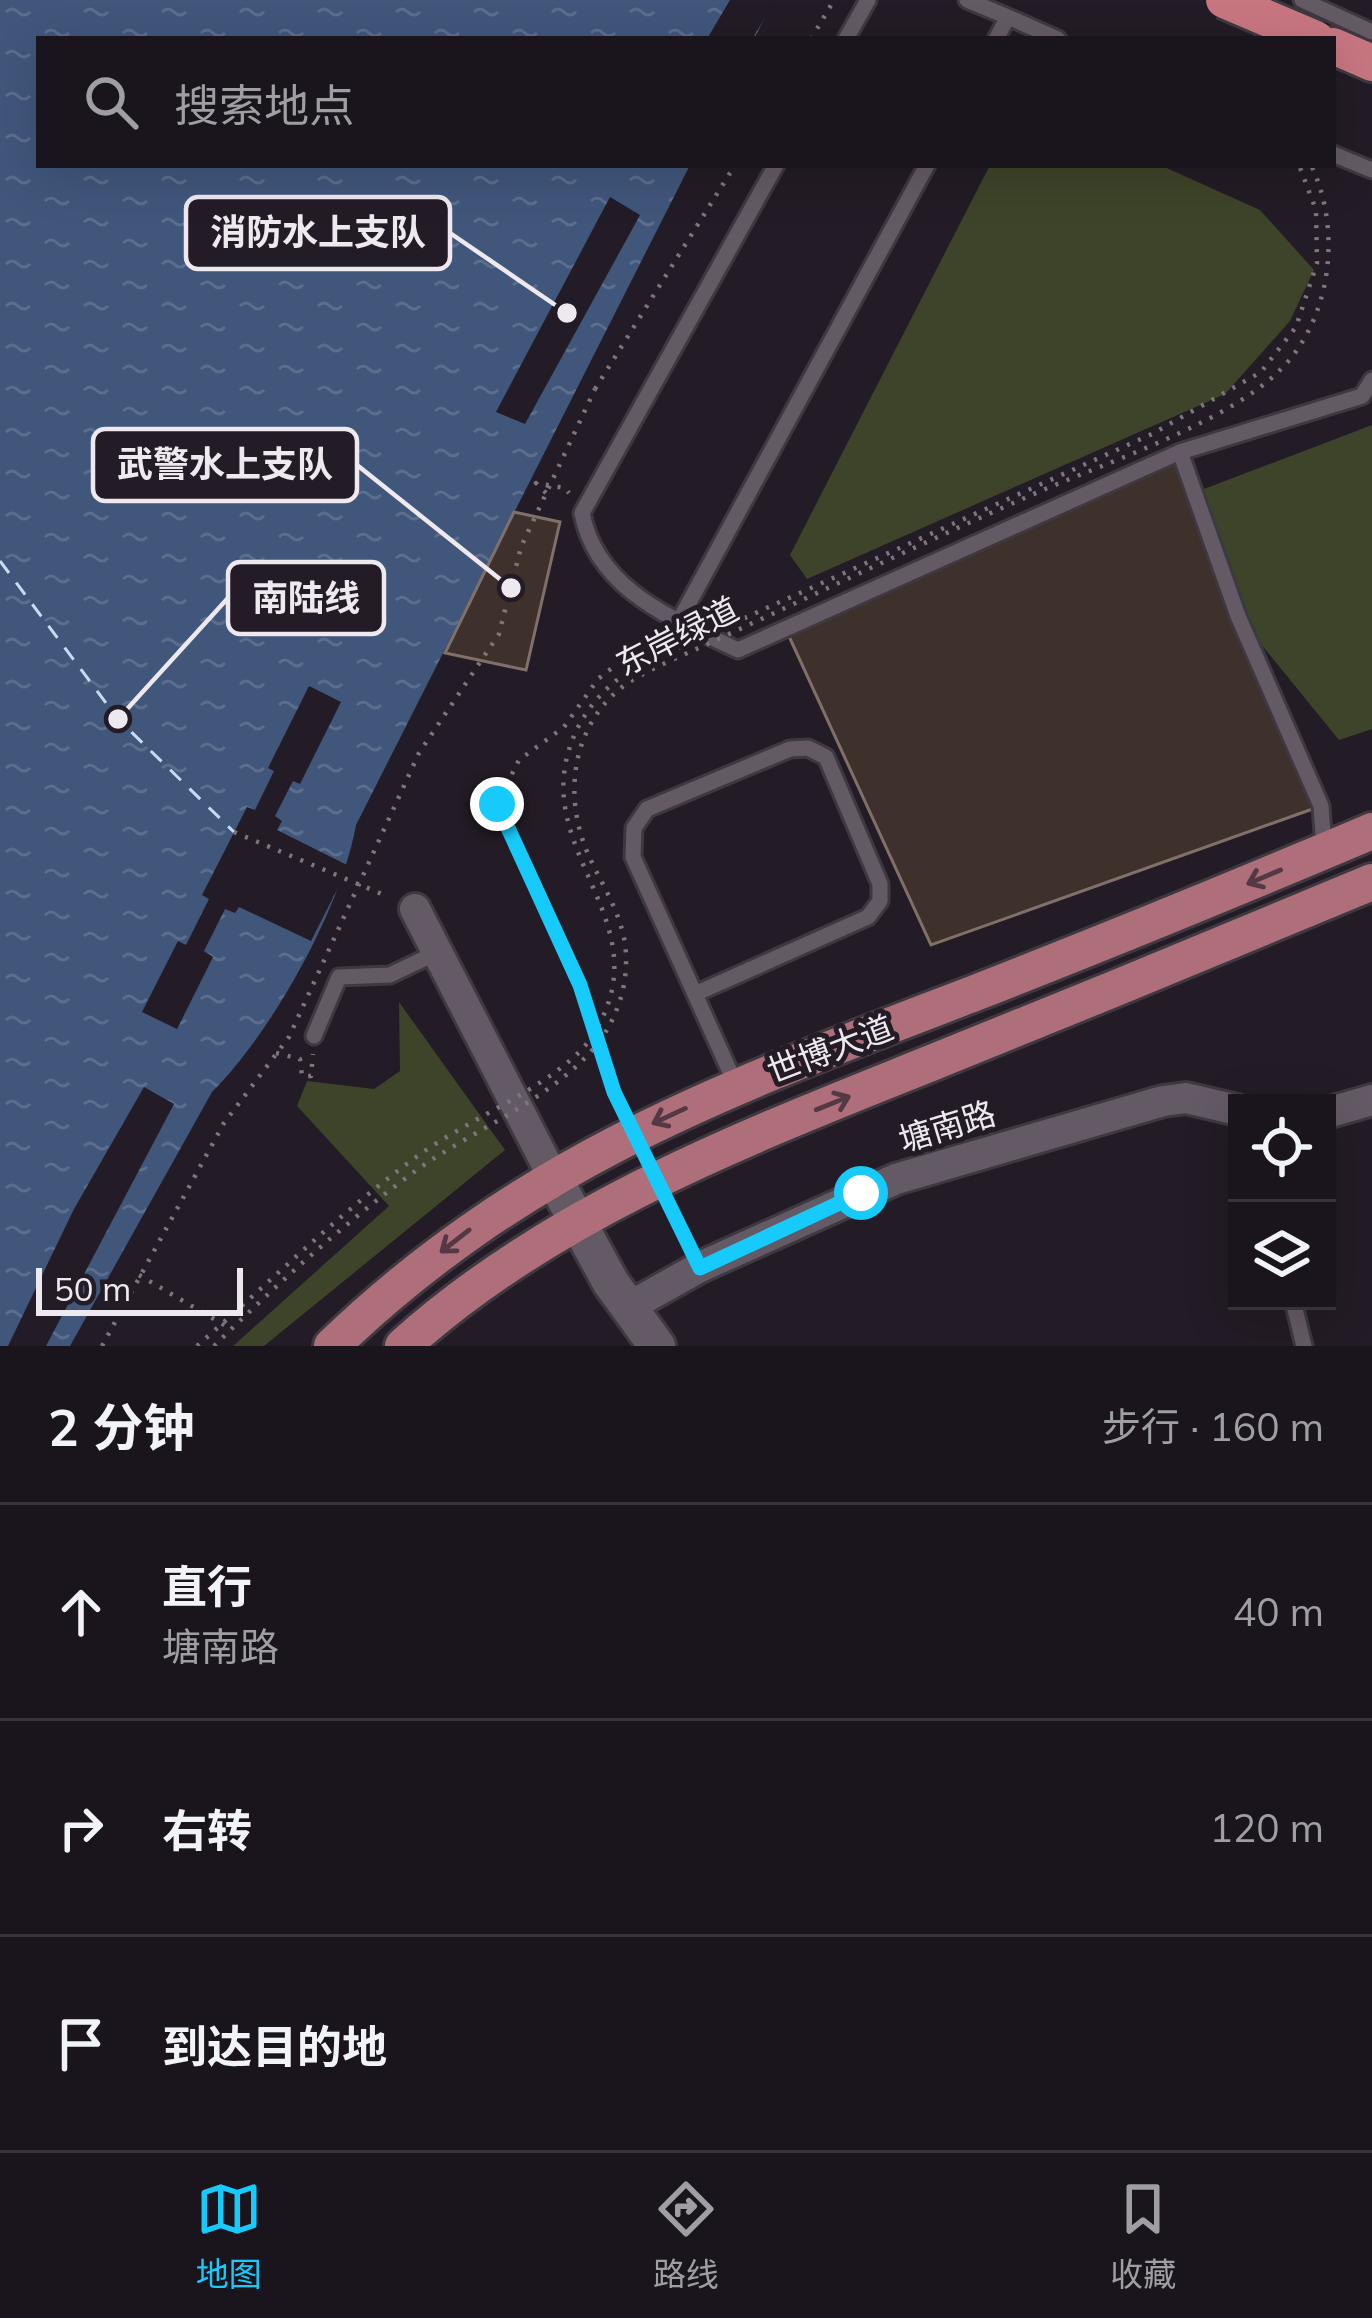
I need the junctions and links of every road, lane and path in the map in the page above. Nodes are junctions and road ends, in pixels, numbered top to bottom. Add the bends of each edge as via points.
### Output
1 (834, 0) edge
2 (868, 0) edge
3 (968, 0) edge
4 (1224, 0) edge
5 (1302, 0) edge
6 (1007, 17) junction
7 (1323, 27) edge
8 (1372, 32) edge
9 (813, 36) edge
10 (848, 36) edge
11 (998, 36) edge
12 (1051, 36) edge
13 (1336, 37) edge
14 (1372, 63) edge
15 (1336, 155) edge
16 (733, 168) edge
17 (774, 168) edge
18 (925, 168) edge
19 (1300, 168) edge
20 (1312, 168) edge
21 (1372, 170) edge
22 (1372, 380) edge
23 (1180, 452) junction
24 (565, 488) dead end
25 (546, 493) junction
26 (679, 621) junction
27 (1372, 831) edge
28 (234, 832) dead end
29 (1324, 851) junction
30 (1372, 882) edge
31 (415, 909) joint
32 (438, 952) junction
33 (697, 993) junction
34 (314, 1036) joint
35 (276, 1054) junction
36 (736, 1085) junction
37 (1372, 1100) edge
38 (1228, 1108) edge
39 (1336, 1110) edge
40 (634, 1132) junction
41 (552, 1175) junction
42 (660, 1179) junction
43 (574, 1223) junction
44 (700, 1268) junction
45 (139, 1275) junction
46 (627, 1307) junction
47 (1295, 1310) edge
48 (222, 1324) junction
49 (231, 1329) junction
50 (102, 1346) edge
51 (197, 1346) edge
52 (214, 1346) edge
53 (332, 1346) edge
54 (403, 1346) edge
55 (657, 1346) edge
56 (1304, 1346) edge

1 - 9 path
2 - 10 lane
3 - 6 lane
4 - 7 highway, bridge
5 - 7 lane
6 - 11 lane
6 - 12 lane
7 - 8 lane
13 - 14 highway
15 - 21 lane
16 - 25 path, bridge via 595,388
17 - 26 lane via 582,513 587,540 606,568
18 - 26 lane
19 - 48 path, bridge via 1316,210 1317,263 1296,327 1261,372 1152,434 636,667 600,695 576,730 562,786 568,831 615,955 596,1031 572,1059 348,1209
20 - 49 path, 东岸绿道, bridge via 1329,224 1325,275 1308,329 1262,387 1175,434 669,662 606,703 582,740 574,784 580,830 626,952 622,996 606,1034 572,1073 482,1125 352,1219
22 - 23 lane via 1362,396
23 - 26 lane via 738,650
23 - 29 lane via 1238,616 1321,806
24 - 25 path via 536,483
25 - 35 path, bridge via 521,547 500,634 419,753
26 - 40 path via 598,679 564,727 519,760 497,804 580,985
27 - 29 main road, 世博大道
28 - 31 path
29 -> 36 main road, 世博大道
42 -> 30 main road, 世博大道
31 - 32 street
32 - 34 lane via 390,975 339,977
32 - 41 street
33 - 33 lane via 633,857 634,827 647,809 808,748 826,758 880,884 880,901 868,917
33 - 36 lane
34 - 35 path via 311,1076 302,1076 301,1059
35 - 45 path, bridge via 224,1123
36 -> 40 main road, 世博大道
37 - 39 street
38 - 44 street, 塘南路 via 1163,1100 936,1166
40 - 41 main road, 世博大道
41 - 43 street
41 -> 53 main road, 世博大道 via 466,1232
42 - 43 main road, 世博大道
42 - 44 path
43 - 46 street
43 - 54 main road, 世博大道
44 - 46 street, 塘南路
45 - 48 path
45 - 50 path, bridge
46 - 55 street
47 - 56 lane
48 - 49 path, bridge
48 - 51 path, bridge
49 - 52 path, 东岸绿道, bridge

